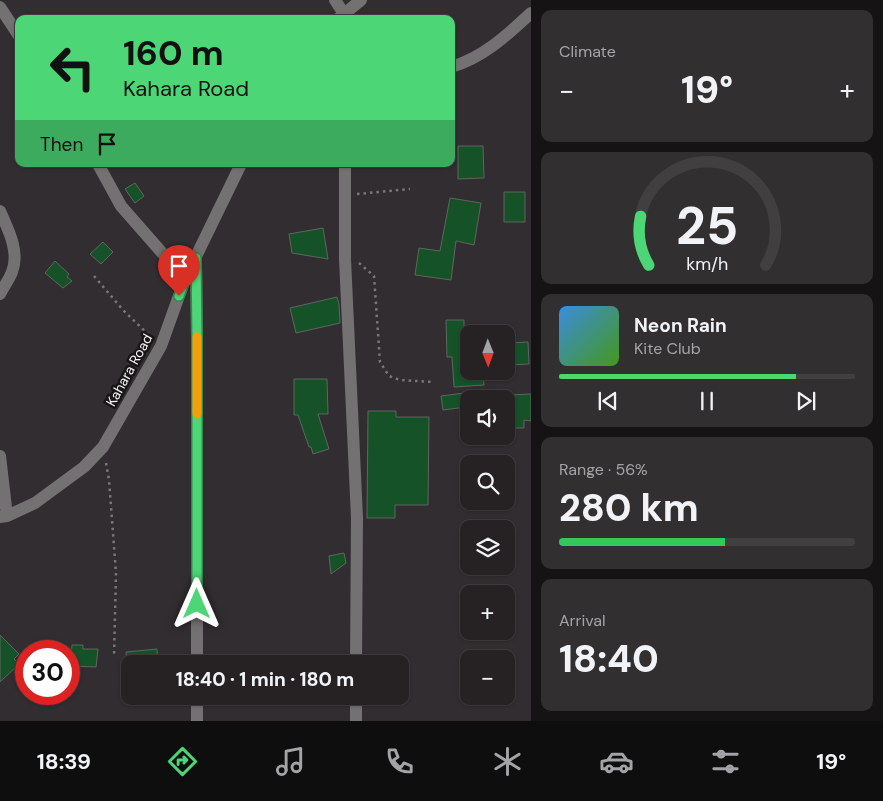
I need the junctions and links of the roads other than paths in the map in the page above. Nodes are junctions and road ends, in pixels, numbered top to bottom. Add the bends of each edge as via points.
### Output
1 (335, 0) edge
2 (361, 0) edge
3 (0, 6) edge
4 (530, 13) edge
5 (341, 15) edge
6 (342, 15) edge
7 (15, 30) edge
8 (455, 66) edge
9 (100, 167) edge
10 (240, 167) edge
11 (345, 167) edge
12 (0, 211) edge
13 (196, 258) junction
14 (185, 280) junction
15 (0, 294) edge
16 (0, 456) edge
17 (3, 517) edge
18 (197, 655) edge
19 (356, 655) edge
20 (197, 705) edge
21 (356, 705) edge
22 (197, 721) edge
23 (356, 721) edge

1 - 5 street
2 - 6 street
3 - 7 street
4 - 8 street via 492,47 476,58
9 - 14 street via 121,206
10 - 13 street, Kahara Road
11 - 19 street via 357,518
12 - 15 street via 15,252 14,266
13 - 14 street, Kahara Road
13 - 18 street
14 - 17 street, Kahara Road via 161,346 102,447 84,467 35,504
16 - 17 street
20 - 22 street
21 - 23 street

